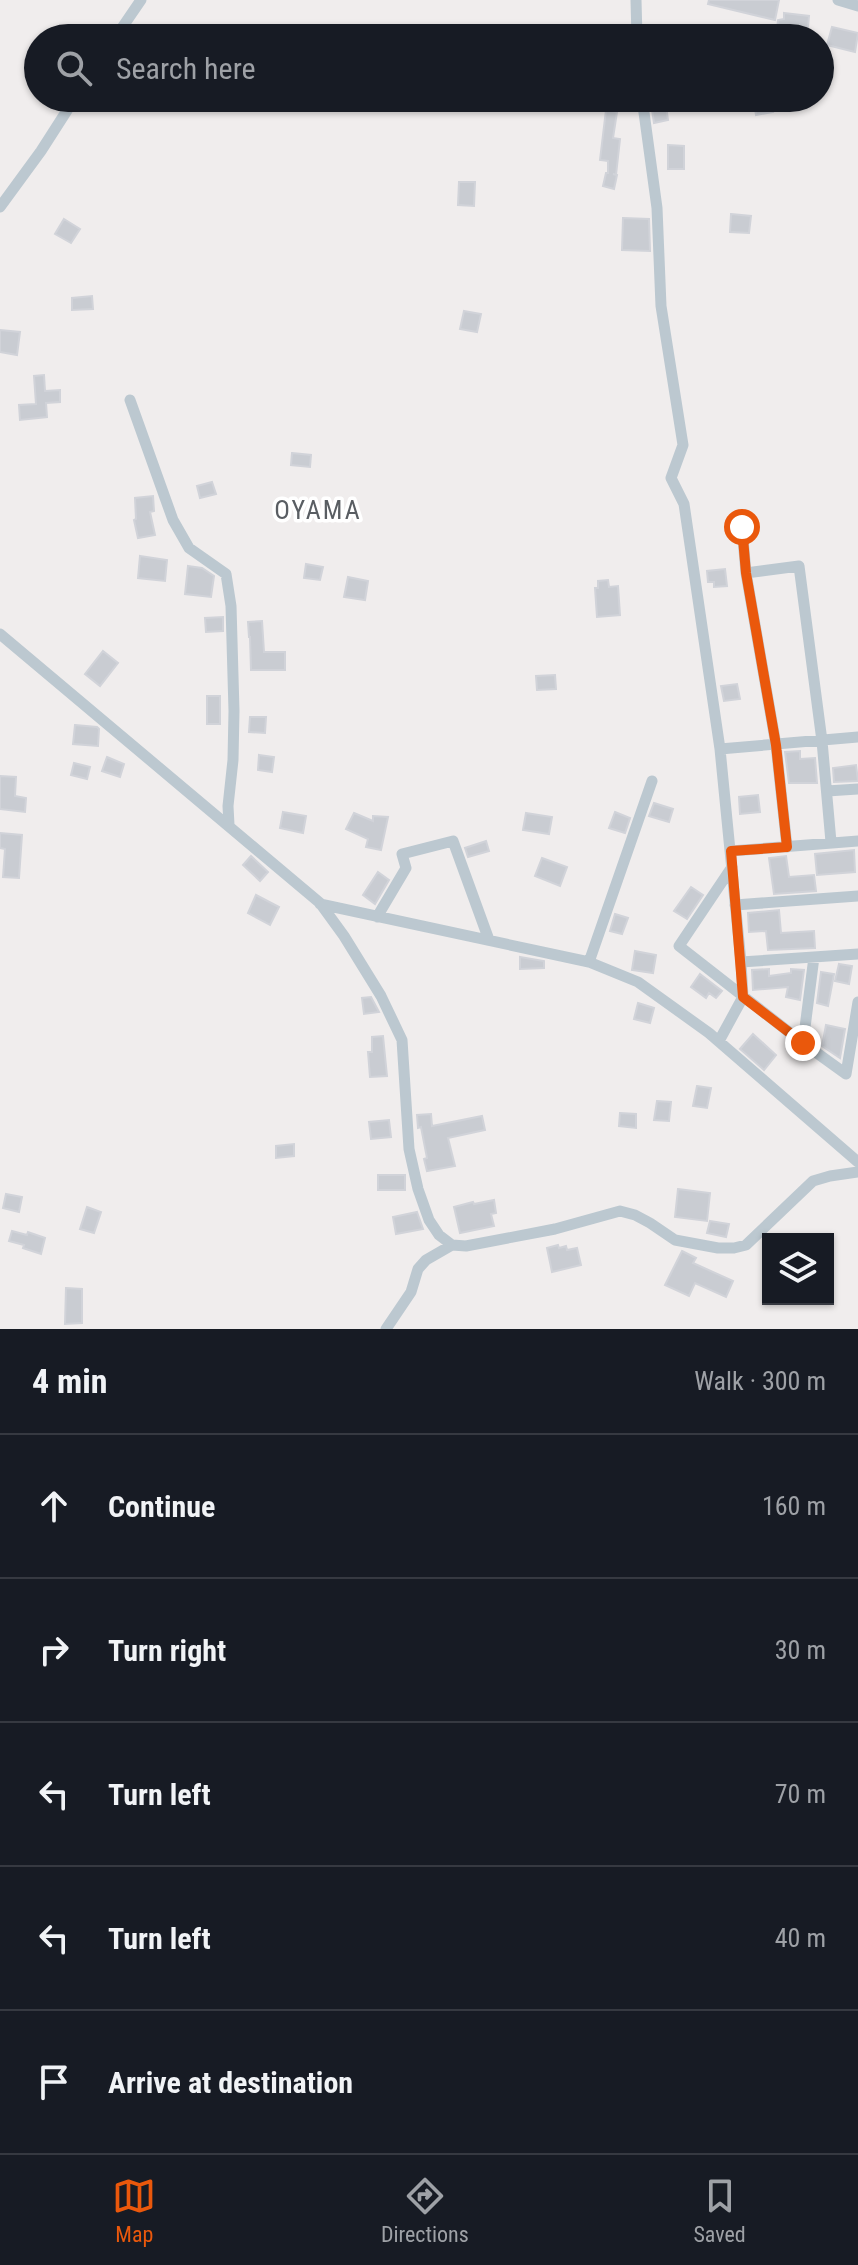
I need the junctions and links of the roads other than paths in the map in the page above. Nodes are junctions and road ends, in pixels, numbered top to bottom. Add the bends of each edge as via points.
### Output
1 (141, 0) edge
2 (636, 0) edge
3 (838, 0) edge
4 (858, 6) edge
5 (125, 24) edge
6 (637, 24) edge
7 (66, 112) edge
8 (644, 112) edge
9 (0, 207) edge
10 (130, 400) dead end
11 (742, 527) dead end
12 (746, 573) junction
13 (0, 634) edge
14 (858, 737) edge
15 (822, 741) junction
16 (776, 745) junction
17 (720, 749) junction
18 (652, 781) dead end
19 (858, 789) edge
20 (827, 791) junction
21 (229, 825) junction
22 (858, 841) edge
23 (831, 842) junction
24 (787, 847) junction
25 (731, 851) junction
26 (732, 866) junction
27 (858, 896) edge
28 (320, 903) junction
29 (735, 905) junction
30 (377, 917) junction
31 (489, 940) junction
32 (858, 954) edge
33 (814, 957) junction
34 (589, 962) junction
35 (741, 962) junction
36 (743, 997) junction
37 (858, 1002) edge
38 (719, 1041) junction
39 (803, 1043) junction
40 (858, 1162) edge
41 (858, 1172) edge
42 (452, 1245) junction
43 (386, 1329) edge

1 - 5 street
2 - 6 street
3 - 4 street
7 - 9 street
8 - 17 street via 657,208 661,306 683,445 671,478 684,504
10 - 21 street via 173,520 189,548 226,574 234,711
11 - 12 street
12 - 15 street via 799,566
12 - 16 street
13 - 21 street
14 - 15 street
15 - 16 street
15 - 20 street
16 - 17 street
16 - 24 street
17 - 25 street
18 - 34 street
19 - 20 street
20 - 23 street
21 - 28 street
22 - 23 street
23 - 24 street
24 - 25 street
25 - 26 street
26 - 29 street
26 - 36 street via 679,946
27 - 29 street
28 - 30 street
28 - 42 street via 381,996 402,1040 409,1149 418,1189 429,1220
29 - 35 street
30 - 31 street
30 - 31 street via 406,868 402,854 453,841
31 - 34 street
32 - 33 street
33 - 35 street
33 - 39 street
34 - 38 street via 638,982
35 - 36 street
36 - 38 street
36 - 39 street
37 - 39 street via 846,1074
38 - 40 street
41 - 42 street via 813,1181 746,1245 734,1248 675,1240 620,1211 555,1229
42 - 43 street via 418,1269 411,1292

